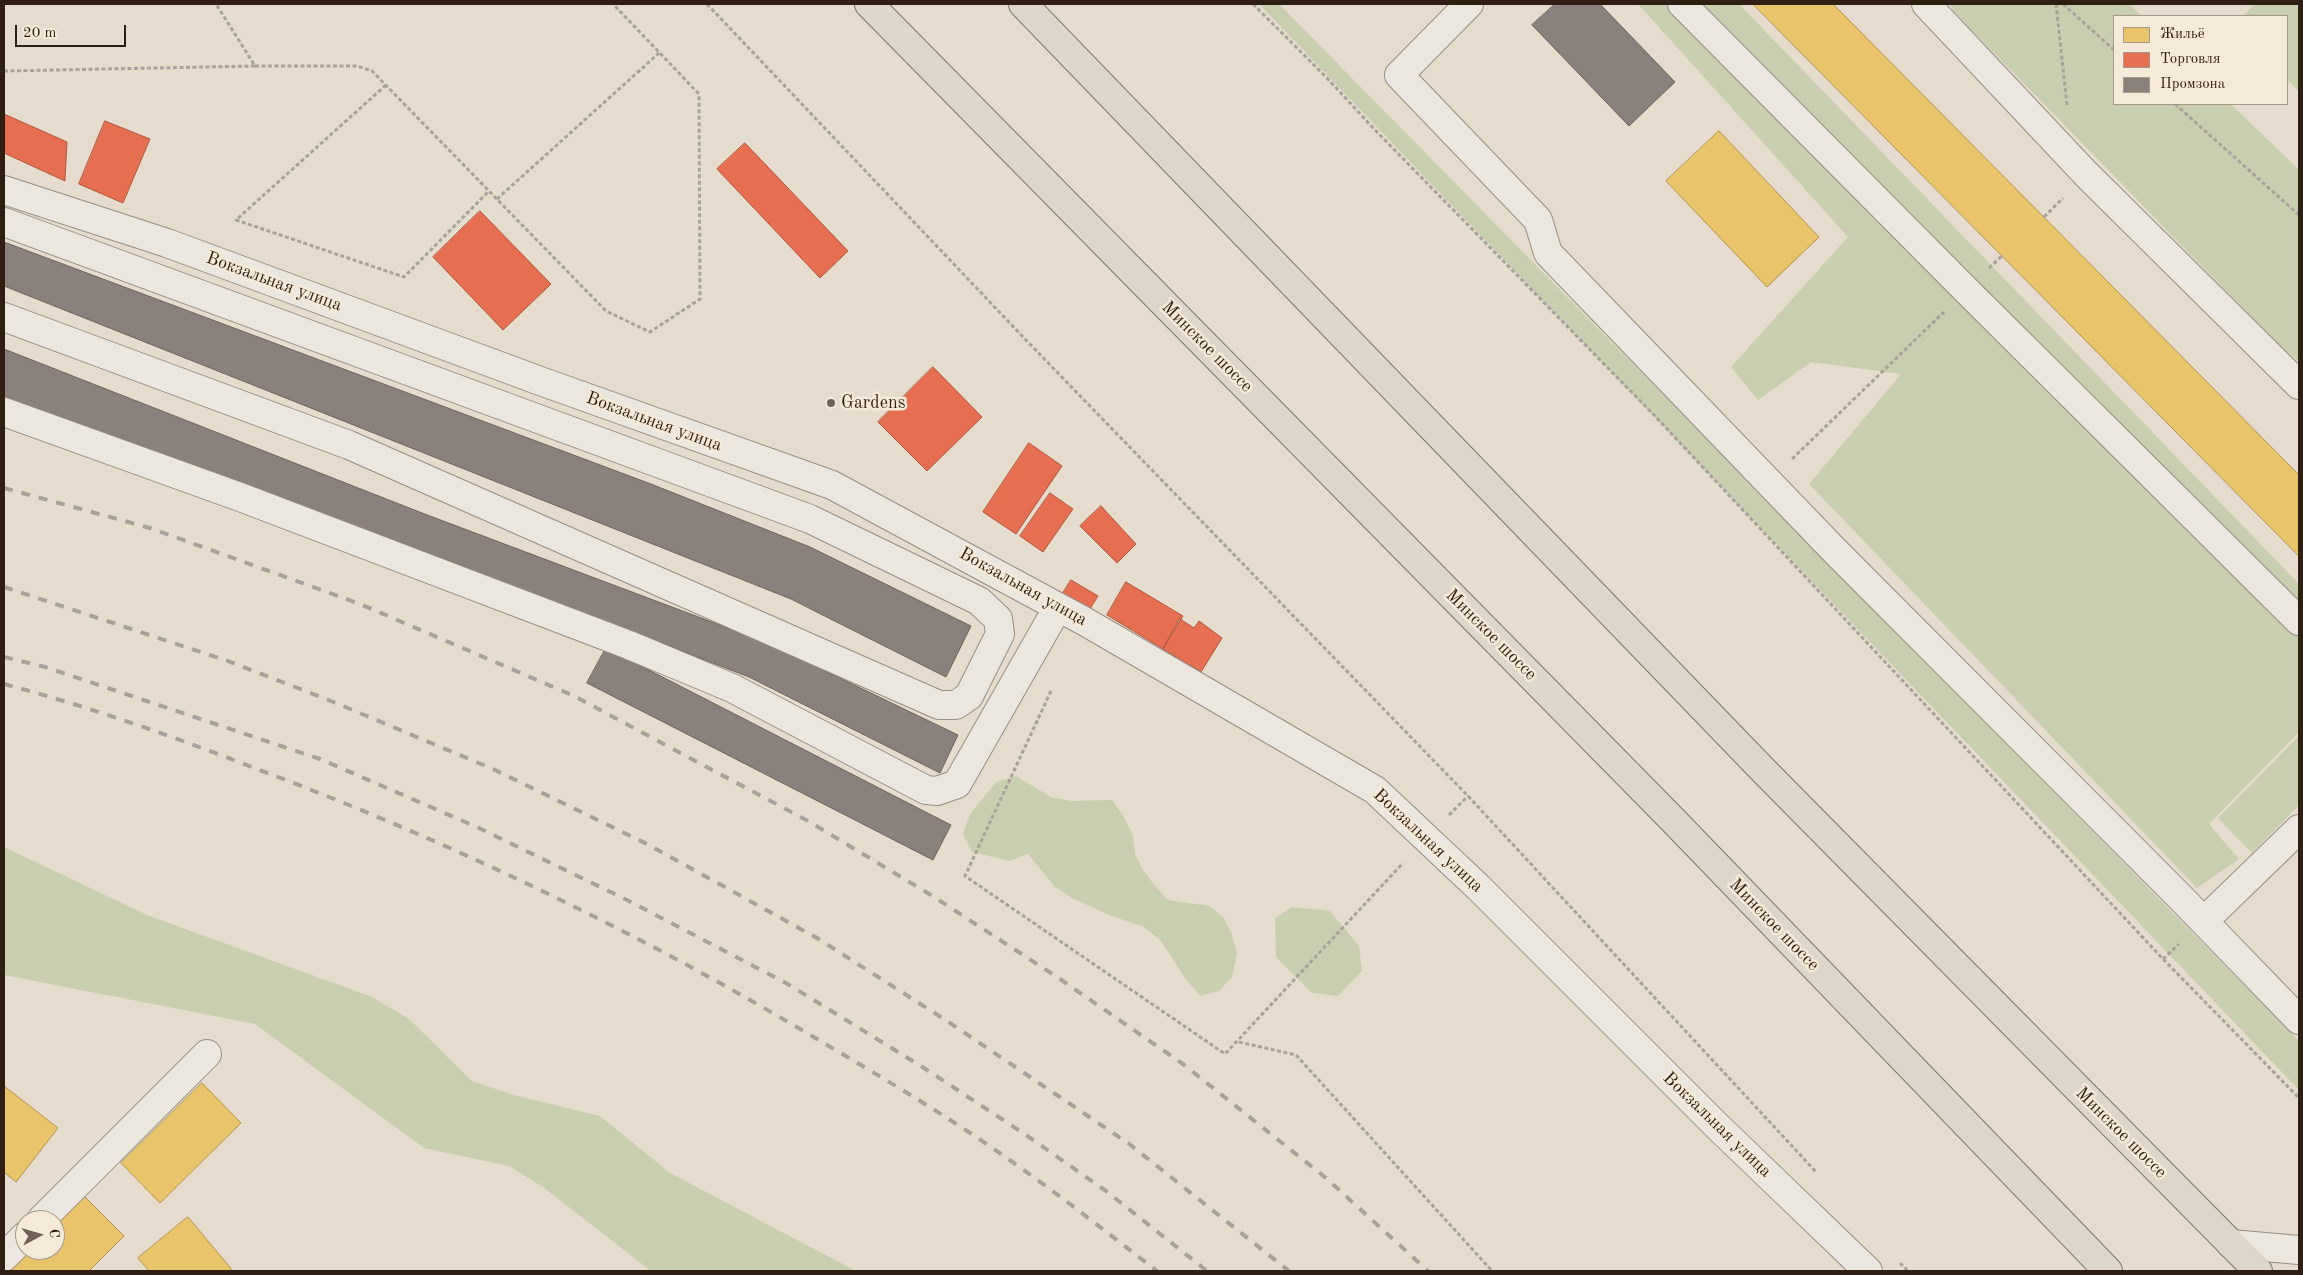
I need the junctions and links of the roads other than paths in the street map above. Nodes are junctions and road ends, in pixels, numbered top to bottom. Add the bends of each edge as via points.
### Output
1 (869, 4) edge
2 (1023, 4) edge
3 (1469, 4) edge
4 (1682, 4) edge
5 (1926, 4) edge
6 (4, 190) edge
7 (4, 222) edge
8 (4, 317) edge
9 (2299, 385) edge
10 (4, 412) edge
11 (1058, 606) junction
12 (2299, 621) edge
13 (2299, 830) edge
14 (2204, 921) junction
15 (2299, 1020) edge
16 (207, 1054) dead end
17 (51, 1210) edge
18 (2231, 1244) junction
19 (15, 1246) edge
20 (2299, 1250) edge
21 (4, 1257) edge
22 (1868, 1271) edge
23 (2108, 1271) edge
24 (2258, 1271) edge

1 - 23 highway, Минское шоссе via 1672,819
2 - 18 highway, Минское шоссе via 1763,770
3 - 14 street via 1399,75 1538,220 1548,254 1834,550
4 - 12 street
5 - 9 street via 2073,161
6 - 11 street, Вокзальная улица via 167,243 832,485
7 - 8 street via 810,519 979,601 998,620 1000,634 969,696 956,705 939,705 349,445
10 - 11 street via 240,497 629,645 732,688 926,790 937,791 957,784
11 - 22 street, Вокзальная улица via 1375,790 1478,887 1722,1131
13 - 14 street
14 - 15 street
16 - 17 street
18 - 20 street
18 - 24 highway, Минское шоссе
19 - 21 street

